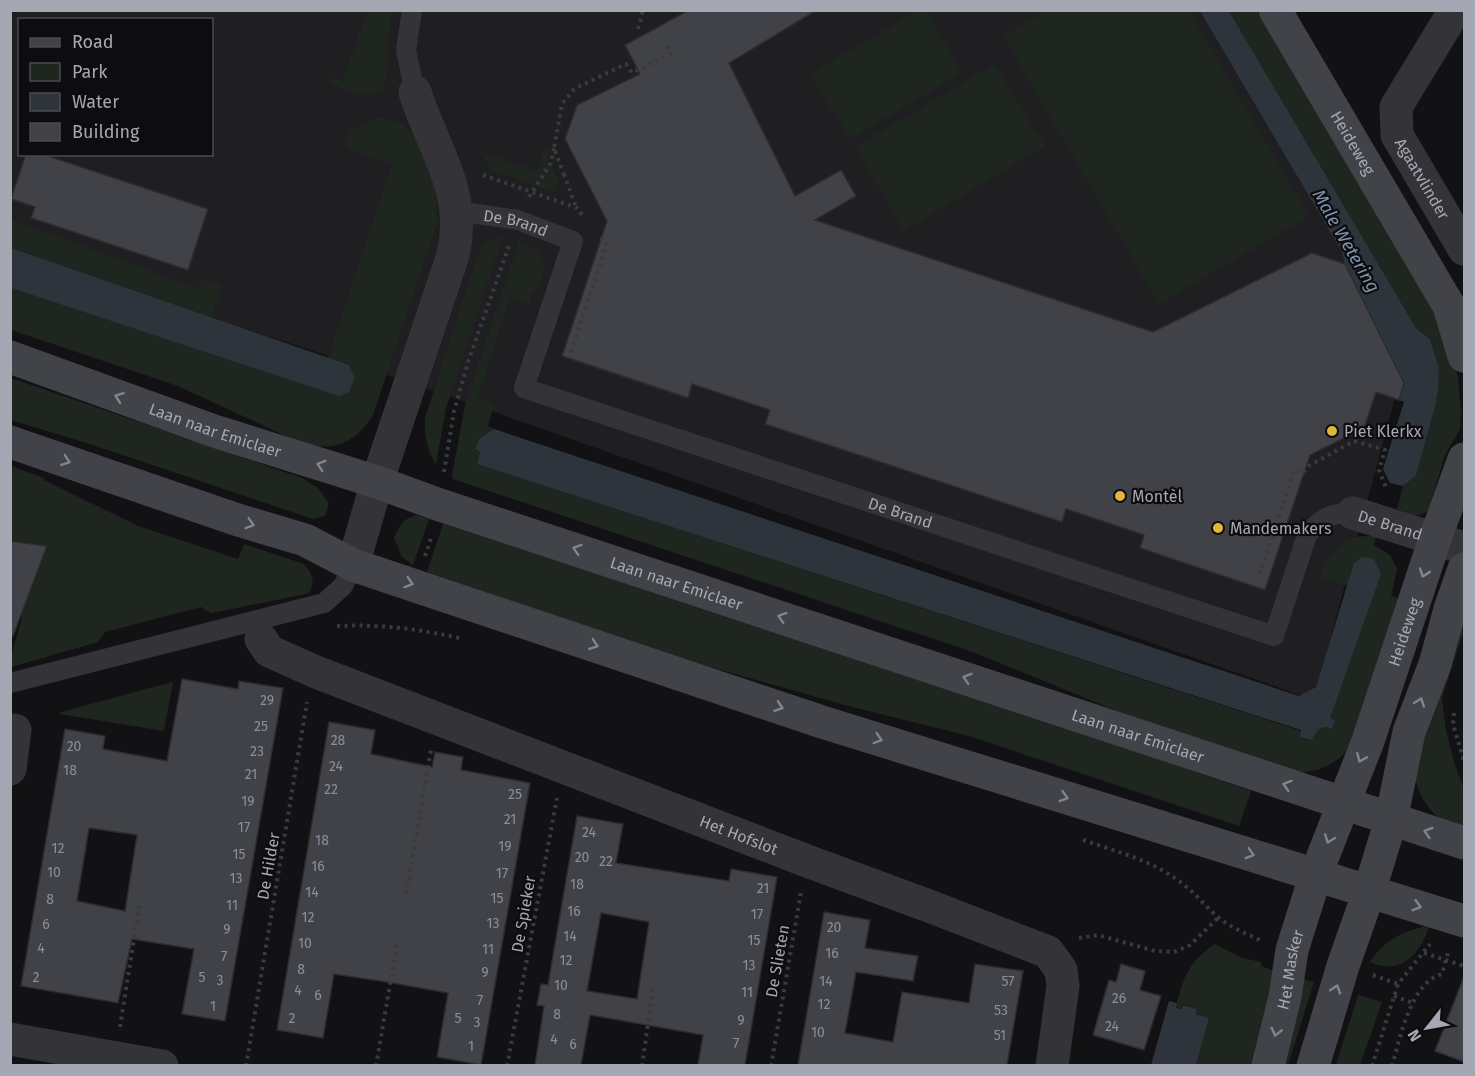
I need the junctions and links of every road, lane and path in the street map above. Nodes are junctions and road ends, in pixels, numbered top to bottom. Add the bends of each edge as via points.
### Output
1 (412, 10) edge
2 (643, 10) edge
3 (1275, 10) edge
4 (1455, 10) edge
5 (638, 29) dead end
6 (665, 43) dead end
7 (415, 92) joint
8 (554, 148) junction
9 (478, 174) dead end
10 (531, 192) junction
11 (577, 208) junction
12 (457, 211) junction
13 (518, 220) junction
14 (588, 222) dead end
15 (594, 229) dead end
16 (1464, 249) edge
17 (1457, 315) edge
18 (571, 352) dead end
19 (1464, 356) edge
20 (10, 357) edge
21 (10, 441) edge
22 (1464, 459) edge
23 (376, 482) junction
24 (437, 504) junction
25 (1353, 513) joint
26 (1450, 544) edge
27 (353, 565) junction
28 (1464, 569) edge
29 (415, 585) junction
30 (261, 639) dead end
31 (312, 670) junction
32 (10, 683) edge
33 (1454, 702) dead end
34 (437, 718) junction
35 (13, 729) edge
36 (1464, 761) edge
37 (562, 767) junction
38 (10, 769) edge
39 (1342, 803) junction
40 (1392, 820) junction
41 (1464, 843) edge
42 (807, 861) junction
43 (1316, 874) junction
44 (1369, 892) junction
45 (406, 894) dead end
46 (140, 900) dead end
47 (1219, 917) dead end
48 (1462, 920) edge
49 (397, 944) dead end
50 (1048, 952) junction
51 (1445, 960) junction
52 (1464, 966) edge
53 (653, 989) dead end
54 (1394, 996) junction
55 (1413, 1003) junction
56 (10, 1039) edge
57 (115, 1057) junction
58 (162, 1065) edge
59 (246, 1065) edge
60 (376, 1065) edge
61 (507, 1065) edge
62 (642, 1065) edge
63 (771, 1065) edge
64 (1052, 1065) edge
65 (1268, 1065) edge
66 (1313, 1065) edge
67 (1372, 1065) edge
68 (1392, 1065) edge

1 - 7 lane, De Brand via 406,51
2 - 5 path
3 - 17 main road, Heideweg
4 - 16 street, Agaatvlinder via 1396,107 1398,135
6 - 8 path via 671,53 632,73 626,64 574,90 562,104
7 - 12 street, De Brand
8 - 10 path via 551,163
8 - 11 path
9 - 10 path
10 - 11 path
10 - 13 path
11 - 14 path
12 - 13 lane, De Brand
12 - 23 street, De Brand via 453,255
13 - 24 path via 454,411
13 - 25 lane, De Brand via 573,241 524,388 1274,636 1307,535 1328,516
15 - 18 path via 607,245
17 - 19 main road, Heideweg
23 -> 20 main road, Laan naar Emiclaer via 214,432
21 -> 27 main road via 305,540
22 - 26 main road, Heideweg
23 - 24 main road, Laan naar Emiclaer
23 - 27 street, De Brand
24 - 29 path via 436,525
39 -> 24 main road, Laan naar Emiclaer
25 - 26 street, De Brand
26 -> 39 main road, Heideweg
27 -> 29 main road
27 - 32 lane via 343,586 324,603
40 -> 28 main road via 1409,732
29 -> 43 main road via 822,722
30 - 31 street, Het Hofslot via 269,651
31 - 34 street, Het Hofslot
31 - 59 path, De Hilder
33 - 36 path via 1453,724
34 - 37 street, Het Hofslot
34 - 45 path
35 - 38 street
37 - 42 street, Het Hofslot
37 - 61 path, De Spieker
39 - 40 main road, Laan naar Emiclaer
39 -> 43 main road
41 -> 40 main road, Laan naar Emiclaer
40 - 44 main road
42 - 50 street, Het Hofslot
42 - 63 path, De Slieten
43 - 44 main road
43 -> 65 main road, Het Masker via 1292,950
44 -> 48 main road
66 -> 44 main road
46 - 57 path
47 - 50 path via 1190,945 1174,952 1155,951 1098,935 1068,940
48 - 51 path
49 - 60 path
50 - 64 street via 1061,970 1063,986
51 - 52 path
51 - 54 path via 1424,953 1398,984
51 - 55 path via 1442,974 1434,976
53 - 62 path
54 - 55 path
54 - 67 path
55 - 68 path
56 - 57 street
57 - 58 street

